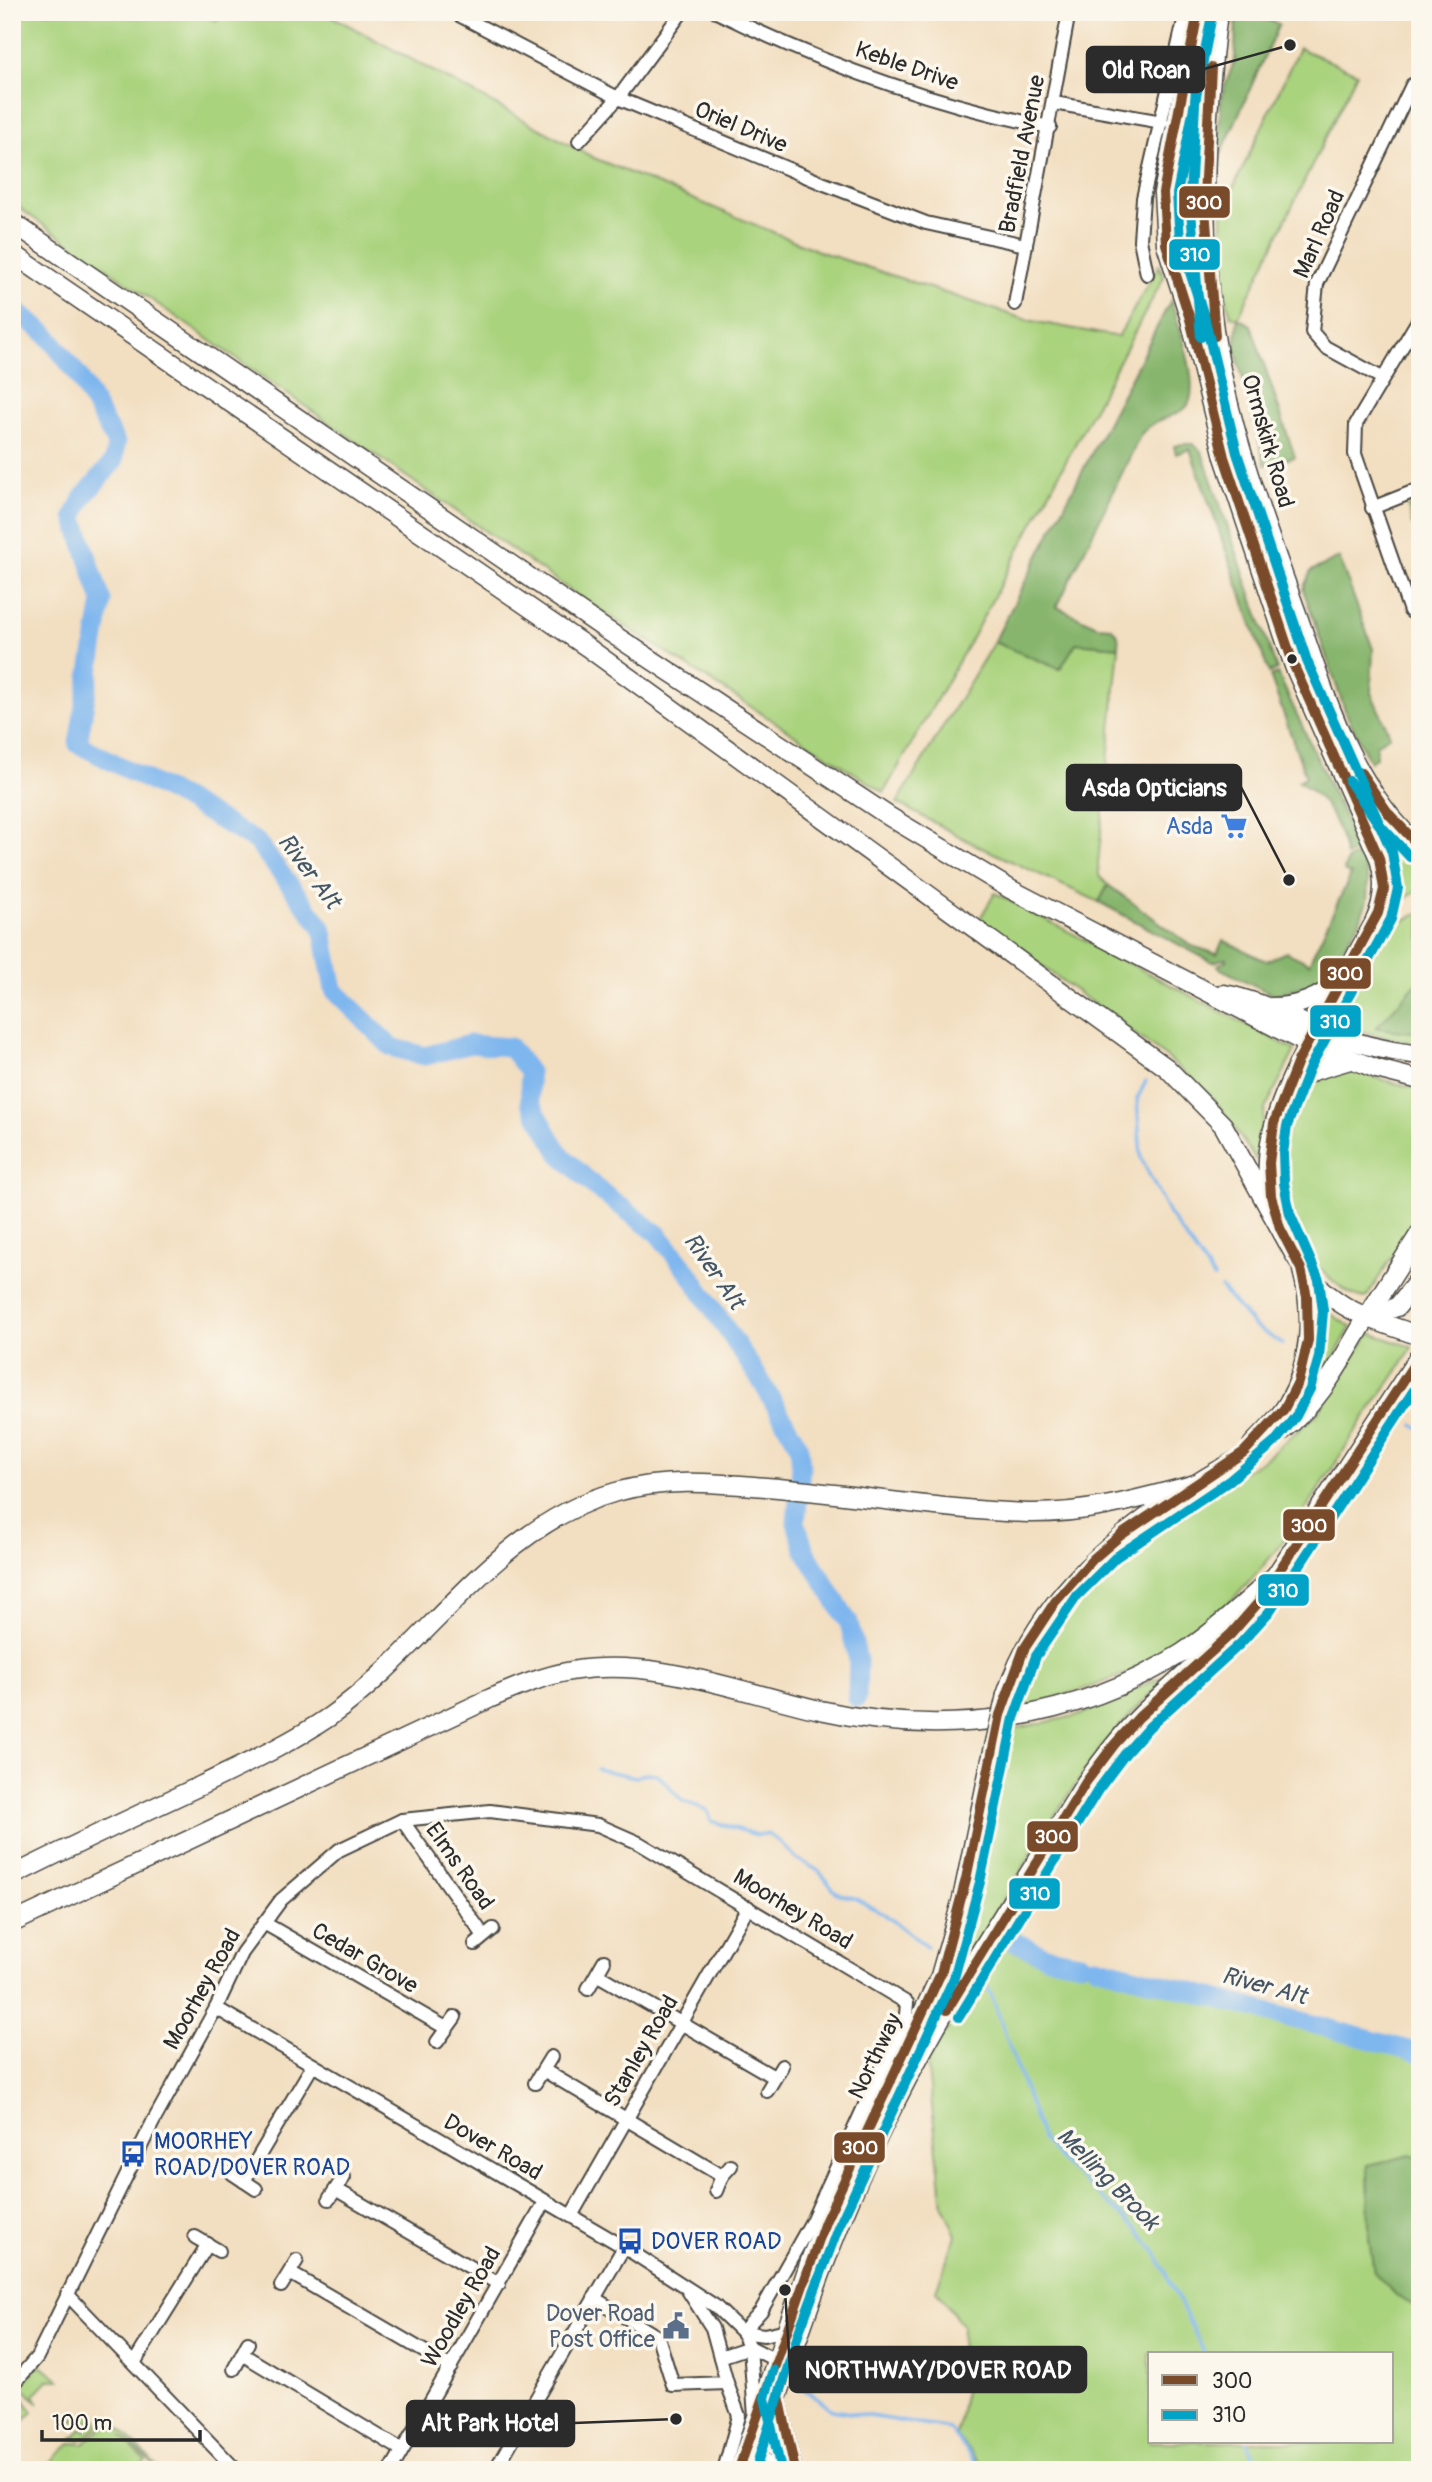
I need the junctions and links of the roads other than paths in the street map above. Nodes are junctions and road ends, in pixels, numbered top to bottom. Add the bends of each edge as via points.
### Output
1 (453, 12) edge
2 (682, 12) edge
3 (717, 12) edge
4 (1069, 12) edge
5 (1186, 12) edge
6 (1198, 12) edge
7 (1218, 12) edge
8 (1418, 82) edge
9 (618, 98) junction
10 (1054, 103) junction
11 (1162, 122) junction
12 (1050, 127) junction
13 (579, 141) dead end
14 (12, 222) edge
15 (1026, 245) junction
16 (12, 253) edge
17 (1147, 274) dead end
18 (1015, 304) dead end
19 (1420, 317) edge
20 (1382, 378) junction
21 (1420, 489) edge
22 (1373, 508) junction
23 (1420, 617) edge
24 (1420, 847) edge
25 (1345, 975) junction
26 (1213, 992) junction
27 (1268, 1007) junction
28 (1312, 1036) junction
29 (1420, 1055) edge
30 (1350, 1060) junction
31 (1420, 1080) edge
32 (1286, 1089) junction
33 (1420, 1233) edge
34 (1283, 1234) junction
35 (1300, 1264) junction
36 (1420, 1278) edge
37 (1384, 1291) junction
38 (1397, 1307) junction
39 (1367, 1317) junction
40 (1420, 1331) edge
41 (1420, 1336) edge
42 (1420, 1356) edge
43 (1412, 1378) edge
44 (1242, 1455) junction
45 (1196, 1484) junction
46 (1275, 1576) junction
47 (402, 1820) junction
48 (12, 1876) edge
49 (748, 1907) junction
50 (12, 1923) edge
51 (264, 1923) junction
52 (484, 1936) dead end
53 (604, 1961) dead end
54 (598, 1975) junction
55 (588, 1989) dead end
56 (907, 2003) joint
57 (216, 2008) junction
58 (455, 2018) dead end
59 (681, 2024) junction
60 (446, 2028) junction
61 (437, 2042) dead end
62 (551, 2057) dead end
63 (313, 2066) junction
64 (782, 2066) dead end
65 (545, 2071) junction
66 (774, 2077) junction
67 (535, 2083) dead end
68 (767, 2091) dead end
69 (625, 2121) junction
70 (731, 2166) dead end
71 (232, 2173) dead end
72 (722, 2176) junction
73 (344, 2177) dead end
74 (244, 2181) junction
75 (256, 2189) dead end
76 (716, 2191) dead end
77 (545, 2202) junction
78 (571, 2216) junction
79 (195, 2237) dead end
80 (624, 2247) junction
81 (296, 2260) dead end
82 (290, 2273) junction
83 (499, 2284) junction
84 (685, 2285) junction
85 (281, 2286) dead end
86 (68, 2294) junction
87 (594, 2298) junction
88 (727, 2318) junction
89 (712, 2328) junction
90 (787, 2330) junction
91 (743, 2332) junction
92 (750, 2347) junction
93 (720, 2357) junction
94 (134, 2362) junction
95 (783, 2364) junction
96 (451, 2367) junction
97 (234, 2369) dead end
98 (727, 2383) junction
99 (12, 2386) edge
100 (779, 2396) junction
101 (755, 2421) junction
102 (402, 2450) junction
103 (747, 2466) edge
104 (794, 2468) edge
105 (236, 2470) edge
106 (391, 2470) edge
107 (495, 2470) edge
108 (724, 2470) edge

1 - 9 street, Oriel Drive
2 - 9 street
3 - 12 street, Keble Drive via 810,54 946,103
4 - 10 street, Bradfield Avenue
5 - 11 street
6 - 25 highway, Ormskirk Road via 1163,193 1166,244 1224,457 1294,666 1382,867 1382,902
7 - 24 highway, Ormskirk Road via 1204,196 1210,292 1228,395 1259,505 1337,727 1370,788
8 - 20 street, Marl Road via 1412,85 1317,284 1313,310 1312,332 1325,347
9 - 13 street
9 - 15 street, Oriel Drive via 926,223
10 - 11 street
10 - 12 street, Bradfield Avenue
11 - 17 street via 1140,219
12 - 15 street, Bradfield Avenue
14 - 26 highway via 605,629 890,817 1010,890
15 - 18 street, Bradfield Avenue
16 - 34 highway via 587,648 1167,1069 1223,1125
19 - 20 street
20 - 22 street via 1356,424 1355,454
21 - 22 street
22 - 23 street via 1410,611
25 - 27 highway via 1316,998
25 - 28 highway, Ormskirk Road
26 - 27 highway
26 - 28 highway via 1244,1012
27 - 28 highway
28 - 29 highway
28 - 30 highway
28 - 32 highway, Ormskirk Road
30 - 31 highway
30 - 32 highway via 1313,1071
32 - 34 highway, Ormskirk Road via 1272,1127 1268,1165
33 - 37 highway
34 - 35 highway
35 - 39 highway via 1326,1293
35 - 44 highway via 1307,1289 1309,1330 1299,1378 1287,1405
36 - 38 highway
37 - 38 highway
37 - 39 highway
38 - 39 highway
38 - 40 highway
39 - 41 highway
39 - 44 highway via 1301,1415 1276,1437
42 - 43 highway, Northway
43 - 46 highway, Northway
44 - 45 highway, Northway
45 - 48 highway via 1116,1506 1057,1513 721,1483 618,1491 557,1515 504,1555 402,1656 327,1718 275,1750
45 - 90 highway, Northway, bridge via 1125,1532 1079,1574 1024,1648 1006,1695 962,1899 940,1976 837,2194
46 - 50 highway via 1200,1640 1148,1672 1073,1704 988,1722 916,1723 851,1716 663,1671 610,1667 558,1674 491,1698
46 - 95 highway, Northway via 1231,1634 1139,1717 1086,1783 916,2063 882,2129
47 - 49 street, Moorhey Road via 490,1811 598,1825 639,1843
47 - 51 street, Moorhey Road via 339,1850 282,1900
47 - 52 street, Elms Road
49 - 56 street, Moorhey Road
49 - 59 street, Stanley Road
51 - 57 street, Moorhey Road via 242,1953
51 - 60 street, Cedar Grove
53 - 54 street
54 - 55 street
54 - 59 street
56 - 91 street, Northway via 906,2015 812,2221 761,2311
57 - 63 street, Dover Road
57 - 86 street, Moorhey Road via 153,2122
58 - 60 street
59 - 66 street
59 - 69 street, Stanley Road
60 - 61 street
62 - 65 street
63 - 74 street
63 - 77 street, Dover Road
64 - 66 street
65 - 67 street
65 - 69 street
66 - 68 street
69 - 72 street
69 - 78 street, Stanley Road
70 - 72 street
71 - 74 street
72 - 76 street
73 - 83 street via 333,2195
74 - 75 street
77 - 78 street, Dover Road
77 - 83 street, Woodley Road
78 - 80 street, Dover Road
79 - 94 street via 213,2248
80 - 84 street, Dover Road
80 - 87 street
81 - 82 street
82 - 85 street
82 - 96 street
83 - 96 street, Woodley Road
84 - 88 street, Dover Road
84 - 89 street
86 - 94 street
86 - 99 street, Moorhey Road via 37,2357
87 - 98 street via 658,2337 673,2385
87 - 107 street
88 - 89 street
88 - 91 street, Dover Road
89 - 93 street
90 - 91 street via 764,2335
90 - 95 highway, Northway
91 - 92 street, Dover Road
92 - 93 street
92 - 95 street
92 - 101 street, Dover Road
93 - 98 street
94 - 105 street
95 - 100 highway, Northway
95 - 101 highway, Northway
96 - 102 street, Woodley Road
97 - 102 street via 245,2349
98 - 108 street via 739,2416
100 - 103 highway, Northway
100 - 104 street
101 - 103 highway, Northway
102 - 106 street, Woodley Road
103 - 104 street

